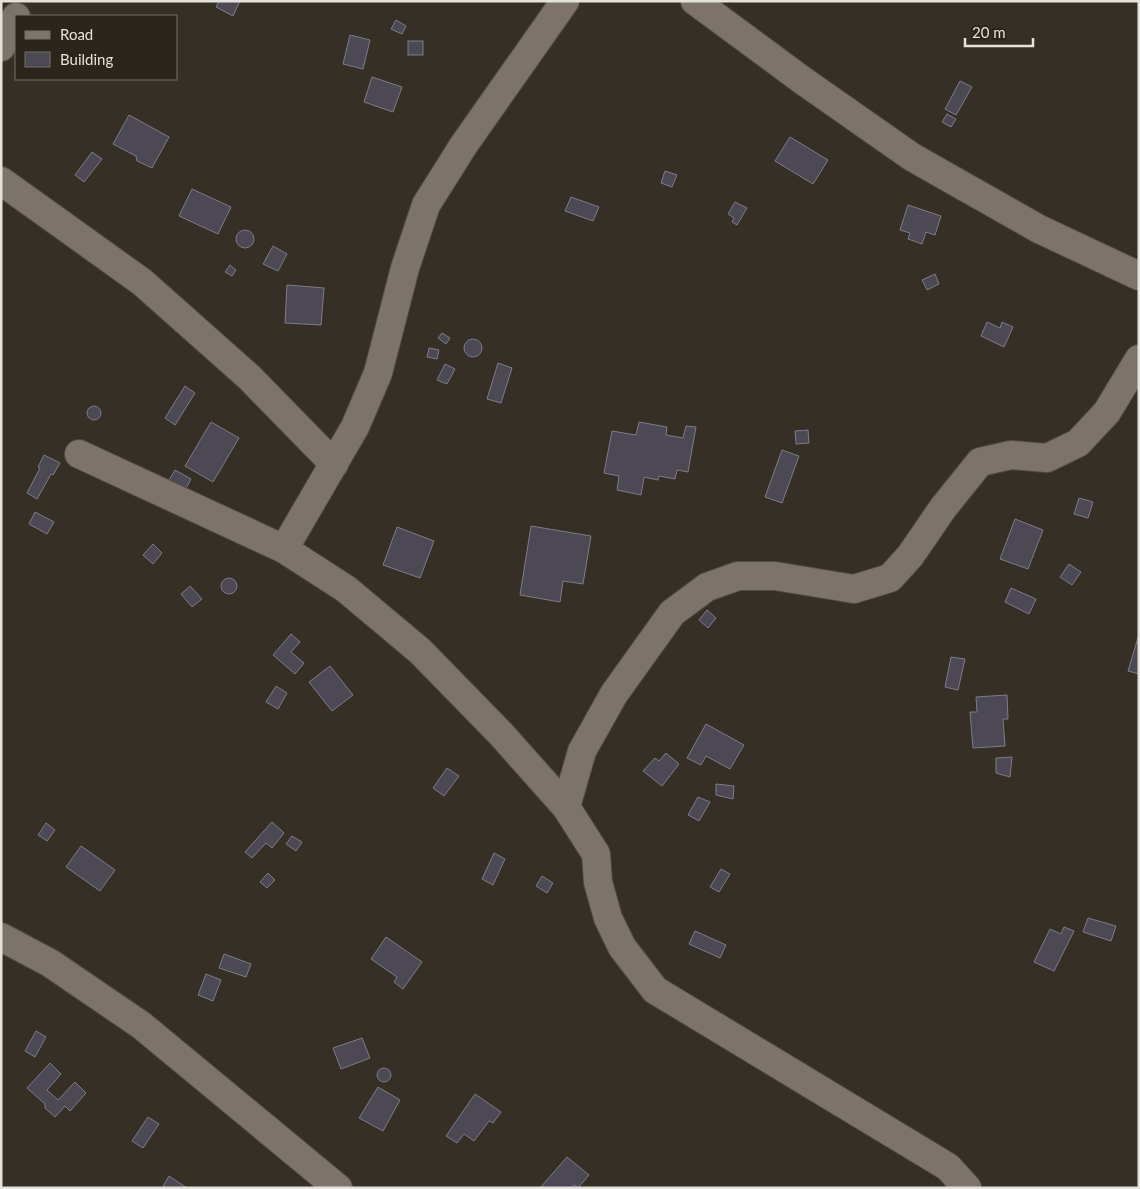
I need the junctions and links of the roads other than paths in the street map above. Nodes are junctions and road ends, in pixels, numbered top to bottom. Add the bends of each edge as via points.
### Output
1 (25, 1) edge
2 (565, 1) edge
3 (695, 1) edge
4 (17, 15) edge
5 (15, 19) edge
6 (1, 47) edge
7 (1, 181) edge
8 (1139, 276) edge
9 (1139, 359) edge
10 (79, 454) dead end
11 (334, 464) junction
12 (284, 549) junction
13 (566, 808) junction
14 (1, 937) edge
15 (338, 1188) edge
16 (967, 1188) edge

1 - 4 street
2 - 11 street via 468,138 426,205 404,268 378,373 355,427
3 - 8 street via 912,157 1039,229
5 - 6 street
7 - 11 street via 142,282 249,377
9 - 13 street via 1107,412 1078,443 1048,458 1011,455 980,462 890,578 854,589 775,576 738,576 707,587 672,612 614,694 582,751
10 - 12 street
11 - 12 street
12 - 13 street via 346,589 420,651 501,734
13 - 16 street via 596,854 598,882 608,918 622,946 654,990 948,1168
14 - 15 street via 50,963 141,1025

